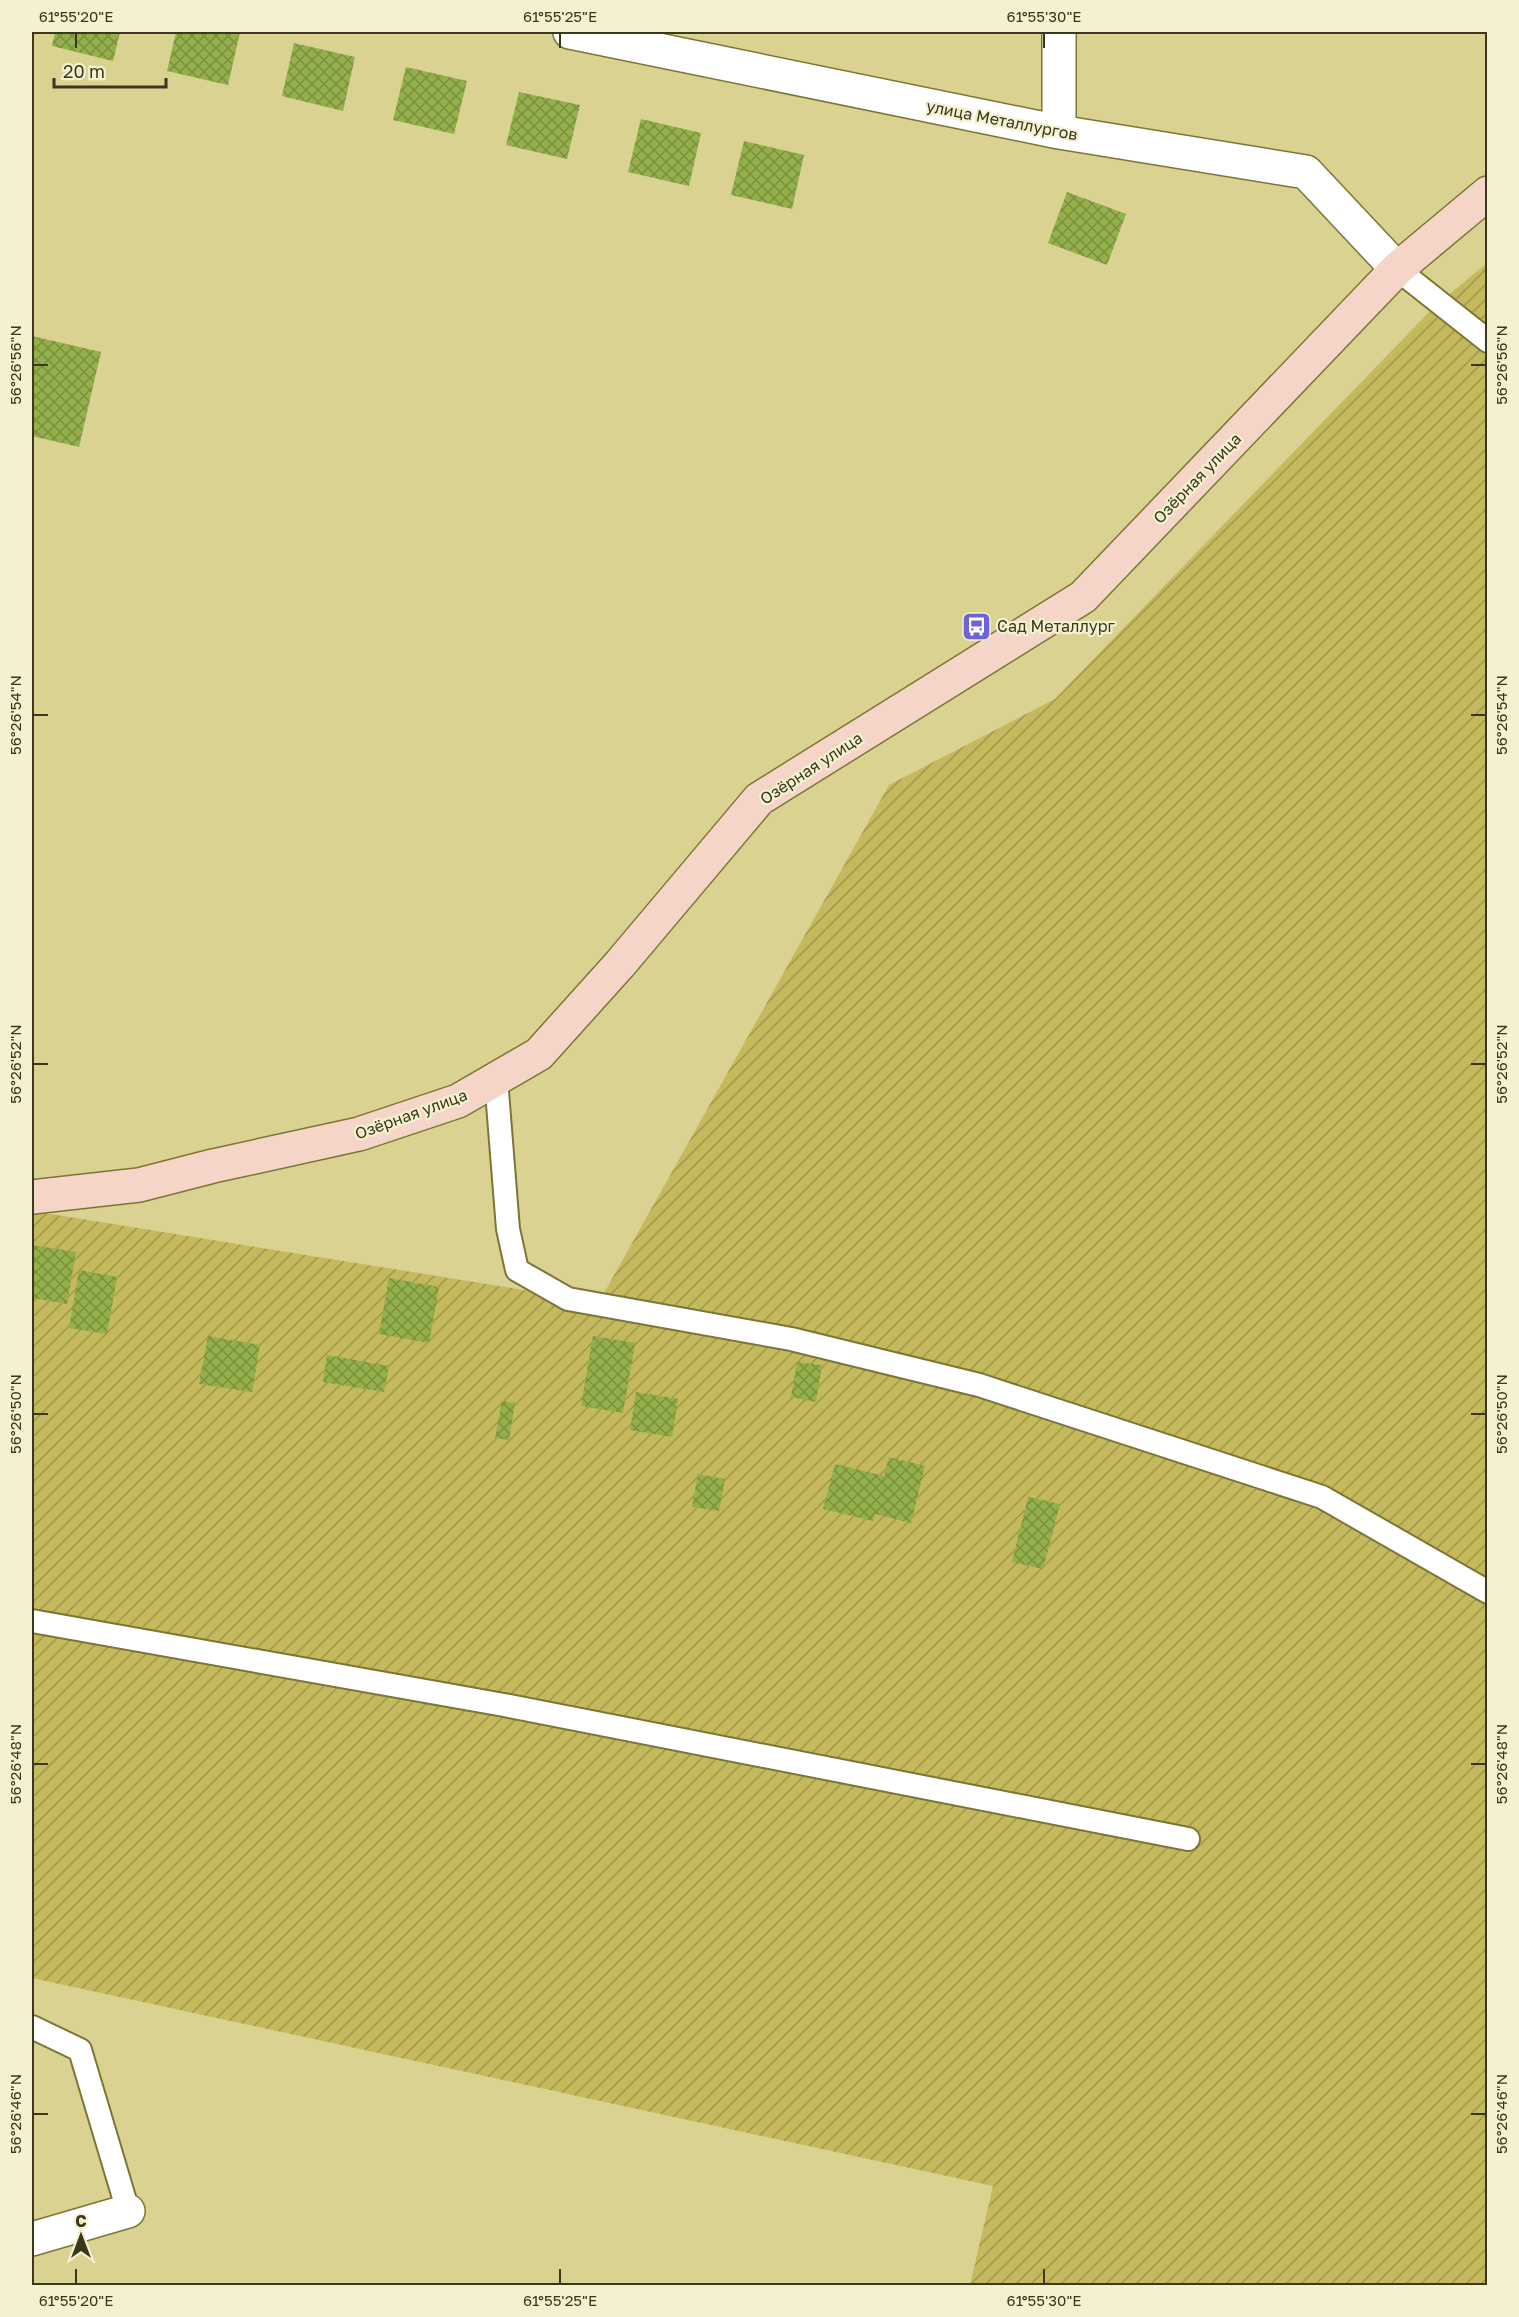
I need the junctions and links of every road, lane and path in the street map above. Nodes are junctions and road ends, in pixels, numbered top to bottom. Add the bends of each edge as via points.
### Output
1 (570, 32) edge
2 (1059, 32) edge
3 (1059, 132) junction
4 (1488, 193) edge
5 (1397, 269) junction
6 (1488, 341) edge
7 (496, 1079) junction
8 (32, 1197) edge
9 (1488, 1592) edge
10 (32, 1621) edge
11 (1188, 1839) dead end
12 (32, 2026) edge
13 (128, 2211) joint
14 (32, 2239) edge

1 - 3 street, улица Металлургов
2 - 3 street
3 - 5 street, улица Металлургов via 1306,172
4 - 5 street, Озёрная улица
5 - 6 lane
5 - 7 street, Озёрная улица via 1083,597 759,799 539,1054
7 - 8 street, Озёрная улица via 458,1101 359,1134 139,1185
7 - 9 lane via 508,1229 517,1270 568,1299 791,1340 979,1385 1322,1497
10 - 11 lane via 504,1705
12 - 13 lane via 80,2050
13 - 14 street

